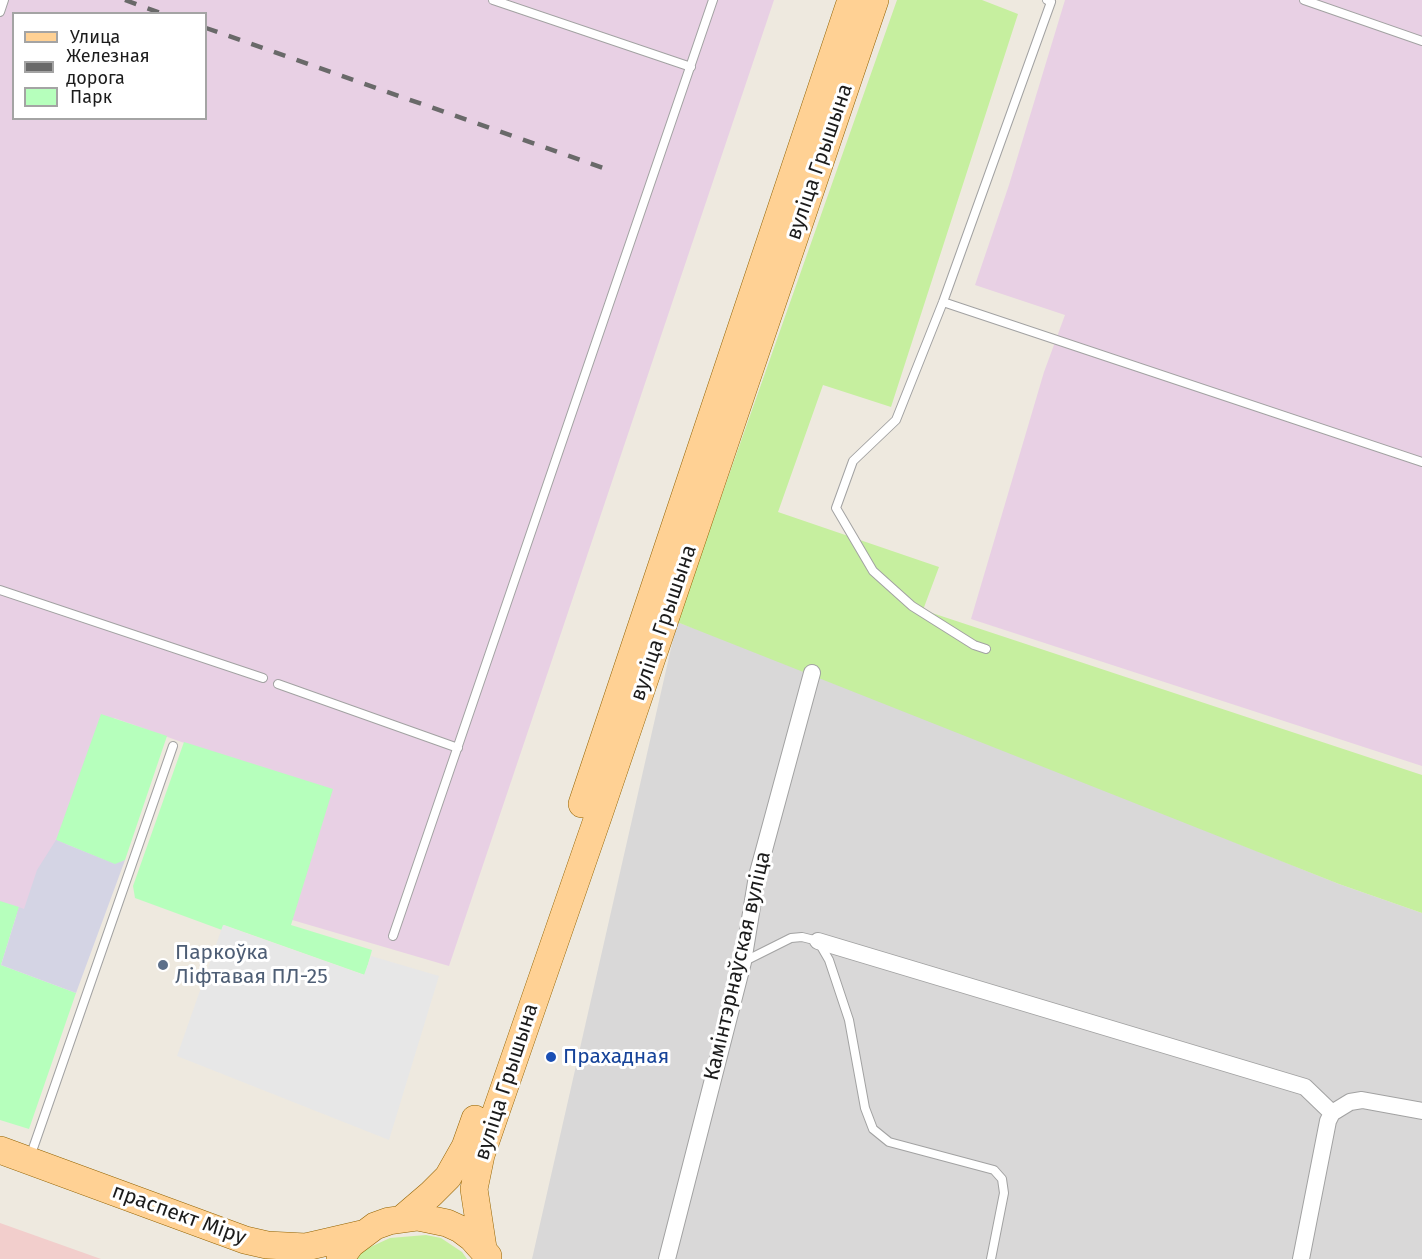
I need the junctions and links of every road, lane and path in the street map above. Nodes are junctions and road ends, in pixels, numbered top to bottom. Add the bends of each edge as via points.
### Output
1 (4, 0) edge
2 (493, 0) edge
3 (714, 0) edge
4 (851, 0) edge
5 (875, 0) edge
6 (1304, 0) edge
7 (1050, 1) edge
8 (0, 12) edge
9 (1422, 41) edge
10 (691, 67) junction
11 (943, 302) junction
12 (1422, 462) edge
13 (0, 590) edge
14 (986, 649) dead end
15 (812, 673) dead end
16 (263, 678) dead end
17 (278, 684) dead end
18 (173, 746) dead end
19 (458, 748) junction
20 (393, 936) dead end
21 (818, 941) junction
22 (743, 962) junction
23 (1422, 1110) edge
24 (1332, 1113) junction
25 (0, 1150) edge
26 (29, 1160) junction
27 (0, 1166) edge
28 (403, 1218) junction
29 (362, 1234) junction
30 (486, 1254) edge
31 (260, 1259) edge
32 (340, 1259) edge
33 (666, 1259) edge
34 (991, 1259) edge
35 (1300, 1259) edge

1 - 8 lane
2 - 10 lane
3 - 10 lane
4 - 28 main road, вуліца Грышына via 465,1148 448,1177
5 - 30 main road, вуліца Грышына via 481,1155 474,1189
6 - 9 lane
7 - 11 lane
10 - 19 lane
11 - 12 lane
11 - 14 lane via 896,420 854,461 836,508 873,571 912,606
13 - 16 lane
15 - 22 street, Камінтэрнаўская вуліца via 757,876
17 - 19 lane
18 - 26 lane
19 - 20 lane
21 - 22 lane via 791,938
21 - 24 street via 1305,1087
21 - 34 lane via 829,960 849,1020 873,1129 889,1142 994,1170 1002,1179 1004,1193
22 - 33 street, Камінтэрнаўская вуліца
23 - 24 street via 1362,1100
24 - 35 street
25 - 26 main road, праспект Міру
26 - 29 main road, праспект Міру via 267,1245 306,1247
27 - 31 main road, праспект Міру
28 - 29 main road
28 - 30 main road via 447,1223 466,1233
29 - 32 main road

